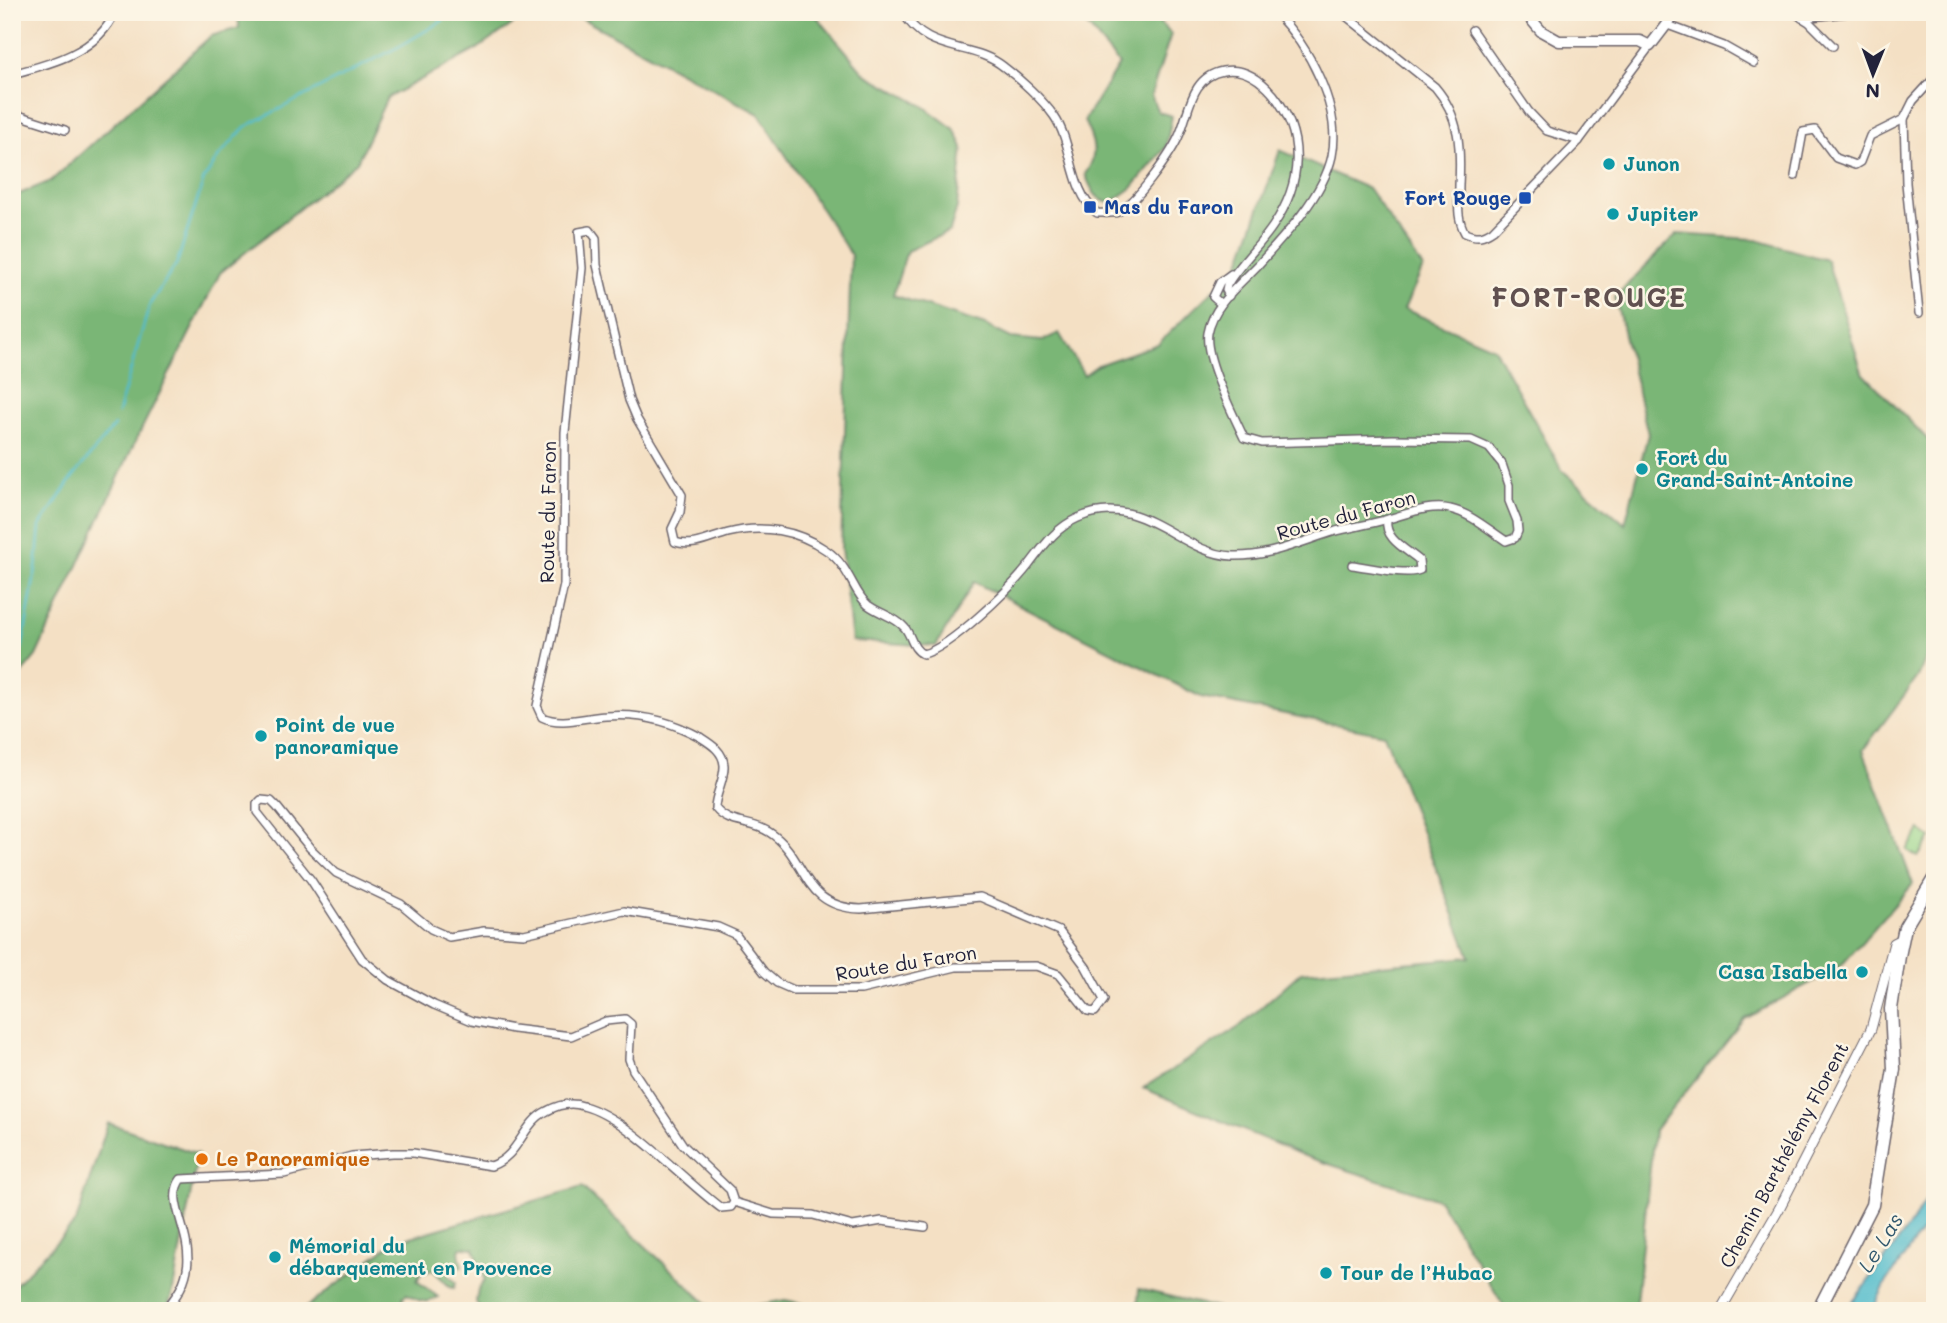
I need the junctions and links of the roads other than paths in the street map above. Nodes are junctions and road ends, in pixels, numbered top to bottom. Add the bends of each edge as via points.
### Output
1 (115, 12) edge
2 (903, 12) edge
3 (1275, 12) edge
4 (1341, 12) edge
5 (1525, 12) edge
6 (1676, 12) edge
7 (1793, 12) edge
8 (1856, 12) edge
9 (1802, 18) junction
10 (1665, 24) junction
11 (1472, 30) dead end
12 (1650, 46) junction
13 (1833, 46) dead end
14 (1754, 63) dead end
15 (12, 74) edge
16 (1935, 77) edge
17 (12, 113) edge
18 (1904, 119) junction
19 (65, 130) dead end
20 (1578, 141) junction
21 (1795, 176) dead end
22 (1235, 271) junction
23 (1229, 296) junction
24 (1221, 304) junction
25 (1919, 313) dead end
26 (1387, 520) junction
27 (1352, 565) dead end
28 (1935, 877) edge
29 (1902, 939) junction
30 (734, 1202) junction
31 (925, 1227) dead end
32 (163, 1311) edge
33 (1720, 1311) edge
34 (1818, 1311) edge

1 - 15 street via 110,24 76,53
2 - 22 street via 930,41 985,55 1004,66 1054,116 1085,201 1097,213 1118,212 1132,201 1179,137 1191,98 1208,78 1235,71 1260,80 1291,125 1296,173 1273,227
3 - 23 street via 1294,34 1321,84 1333,129 1332,158 1307,207
4 - 20 street via 1445,99 1459,134 1457,214 1465,233 1485,236 1493,230
5 - 12 main road via 1545,35 1559,41 1640,41
6 - 10 main road
7 - 9 street
8 - 9 street
9 - 13 street
10 - 12 main road
10 - 14 street via 1724,46
11 - 20 street via 1547,131
12 - 20 street
16 - 18 street
17 - 19 street
18 - 21 street via 1870,136 1855,165 1836,158 1815,130 1802,132
18 - 25 street
22 - 23 street via 1226,290
22 - 24 street via 1214,290 1213,297
23 - 24 street
24 - 26 street, Route du Faron via 1208,342 1244,438 1262,443 1471,440 1489,448 1502,464 1518,531 1506,541 1448,508
26 - 27 street via 1392,540 1419,561 1420,570 1411,574
26 - 30 street, Route du Faron via 1288,549 1235,556 1219,554 1127,513 1078,517 1054,534 963,630 930,652 917,651 905,628 867,604 847,569 826,550 802,538 770,527 684,545 675,542 672,529 682,495 637,419 597,265 596,238 590,230 579,232 582,268 565,432 564,585 537,706 542,717 554,723 646,716 691,732 721,756 724,766 715,808 720,815 767,830 819,896 842,908 861,909 980,897 1059,931 1102,995 1100,1006 1088,1012 1058,974 1036,966 956,967 861,990 793,990 764,972 736,935 718,927 639,912 624,911 524,934 484,931 449,937 431,929 401,904 336,873 271,801 261,800 256,809 311,880 362,959 388,980 472,1021 513,1029 571,1036 606,1021 625,1019 631,1024 629,1059 633,1070 683,1145 730,1190
28 - 29 main road via 1910,916
29 - 33 street, Chemin Barthélémy Florent via 1894,943 1868,1034 1779,1209
29 - 34 main road via 1891,1009 1894,1069 1877,1189
30 - 31 street via 773,1214 813,1215 853,1226 882,1221
30 - 32 street via 721,1208 595,1110 560,1105 539,1115 513,1153 491,1166 393,1153 352,1156 284,1174 181,1179 176,1201 190,1258 176,1298

